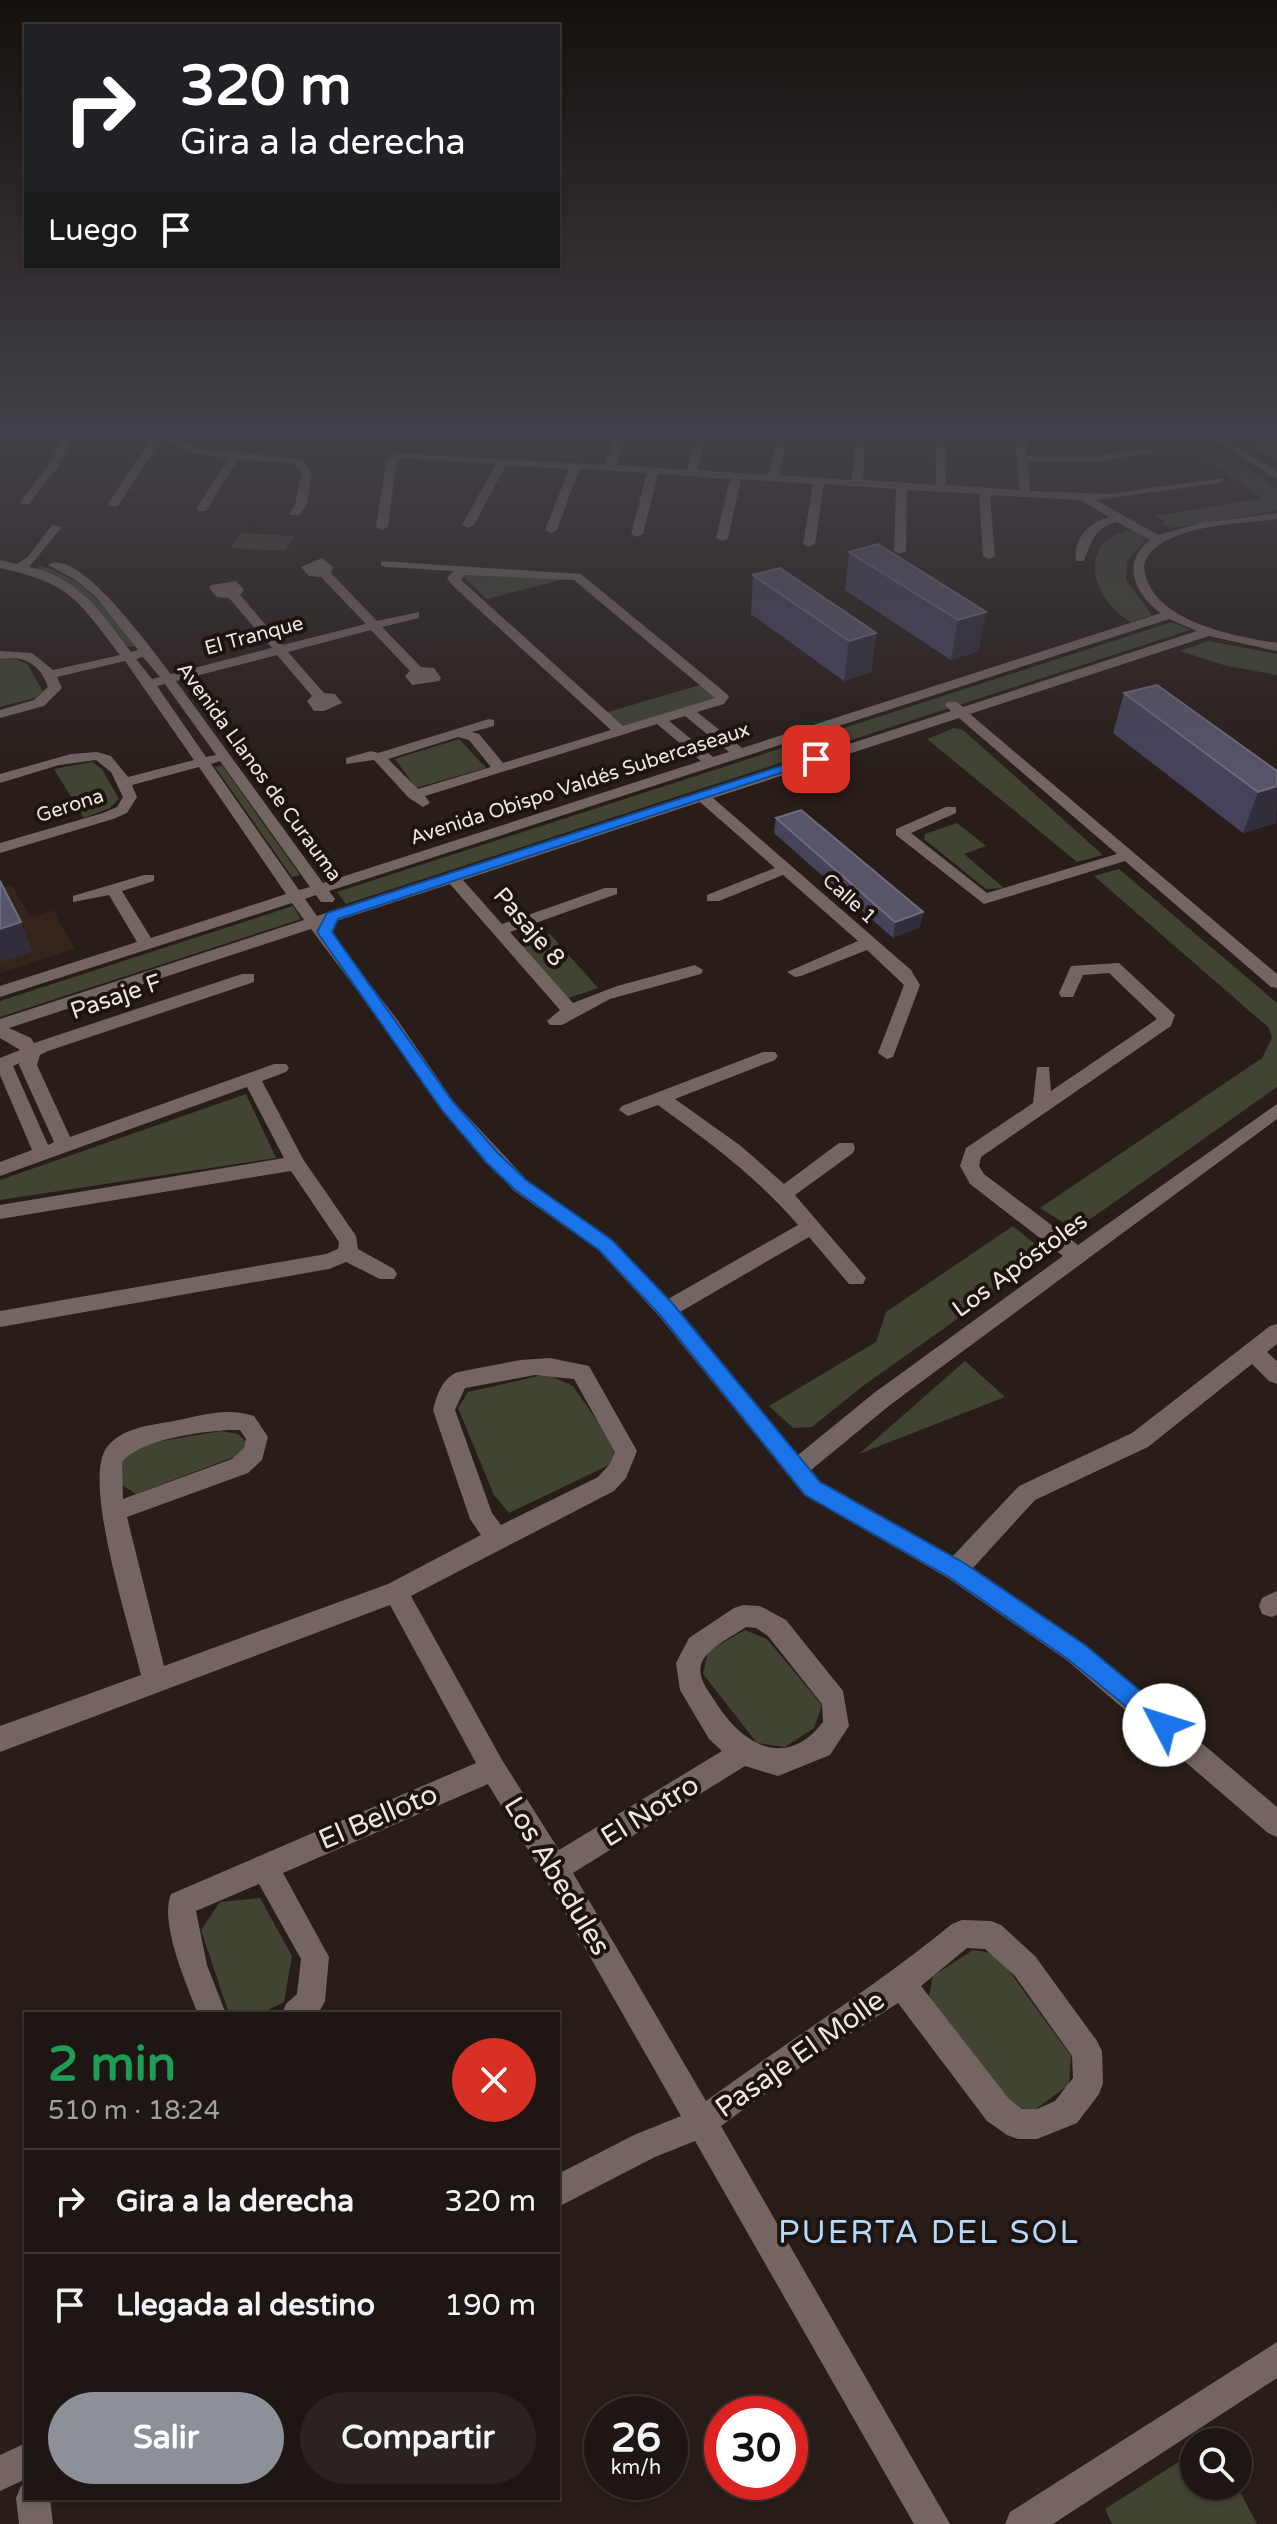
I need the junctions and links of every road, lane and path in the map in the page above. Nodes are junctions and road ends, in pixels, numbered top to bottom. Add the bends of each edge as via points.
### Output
1 (38, 550) edge
2 (989, 550) edge
3 (1082, 550) edge
4 (1147, 550) edge
5 (0, 555) edge
6 (989, 556) dead end
7 (1080, 559) dead end
8 (27, 563) junction
9 (385, 563) dead end
10 (0, 564) edge
11 (469, 569) junction
12 (324, 573) dead end
13 (233, 595) dead end
14 (1172, 614) junction
15 (415, 615) dead end
16 (373, 626) junction
17 (1208, 632) junction
18 (1277, 647) edge
19 (279, 650) junction
20 (147, 652) junction
21 (0, 655) edge
22 (129, 656) junction
23 (417, 671) dead end
24 (52, 674) junction
25 (168, 679) junction
26 (149, 684) junction
27 (925, 694) junction
28 (320, 697) dead end
29 (688, 711) junction
30 (959, 713) junction
31 (0, 714) edge
32 (660, 720) junction
33 (489, 723) dead end
34 (620, 731) junction
35 (463, 734) junction
36 (739, 753) junction
37 (223, 756) junction
38 (379, 757) junction
39 (351, 761) dead end
40 (203, 762) junction
41 (710, 762) junction
42 (501, 769) junction
43 (0, 779) edge
44 (125, 782) junction
45 (702, 796) junction
46 (951, 810) dead end
47 (0, 848) edge
48 (1126, 856) junction
49 (785, 869) junction
50 (452, 877) junction
51 (149, 878) dead end
52 (113, 889) junction
53 (320, 889) junction
54 (611, 891) dead end
55 (296, 897) junction
56 (713, 898) dead end
57 (79, 899) dead end
58 (324, 924) junction
59 (501, 930) junction
60 (869, 943) junction
61 (147, 945) junction
62 (695, 970) dead end
63 (795, 972) dead end
64 (248, 978) dead end
65 (1277, 983) edge
66 (0, 992) edge
67 (1067, 993) dead end
68 (0, 1025) edge
69 (0, 1031) edge
70 (887, 1053) dead end
71 (31, 1055) junction
72 (769, 1056) dead end
73 (0, 1065) edge
74 (280, 1068) dead end
75 (1043, 1071) dead end
76 (252, 1080) junction
77 (661, 1098) junction
78 (1042, 1107) junction
79 (628, 1110) dead end
80 (1277, 1110) edge
81 (65, 1145) junction
82 (846, 1148) dead end
83 (42, 1153) junction
84 (296, 1163) junction
85 (0, 1169) edge
86 (783, 1194) junction
87 (0, 1212) edge
88 (809, 1228) junction
89 (347, 1253) junction
90 (1076, 1255) junction
91 (387, 1274) dead end
92 (856, 1278) dead end
93 (666, 1310) junction
94 (0, 1319) edge
95 (1277, 1332) edge
96 (1254, 1352) junction
97 (1277, 1375) edge
98 (798, 1468) junction
99 (114, 1512) junction
100 (499, 1539) junction
101 (956, 1570) junction
102 (396, 1592) junction
103 (155, 1680) junction
104 (0, 1739) edge
105 (743, 1753) junction
106 (493, 1769) junction
107 (1277, 1824) edge
108 (264, 1866) junction
109 (555, 1868) junction
110 (901, 1984) junction
111 (211, 2012) edge
112 (298, 2012) edge
113 (699, 2124) junction
114 (560, 2190) edge
115 (1277, 2359) edge
116 (24, 2461) edge
117 (0, 2474) edge
118 (33, 2500) edge
119 (36, 2524) edge
120 (933, 2524) edge
121 (1022, 2524) edge

1 - 8 street
2 - 6 street
3 - 7 street
4 - 14 street via 1138,572 1149,597
5 - 8 street, Avenida Llanos de Curauma
8 - 10 street, Avenida Llanos de Curauma
8 - 20 street, Avenida Llanos de Curauma via 68,570 86,581
8 - 22 street, Avenida Llanos de Curauma via 72,589
9 - 11 street
11 - 29 street via 577,577 720,693 719,701
11 - 34 street via 453,578
12 - 16 street
13 - 19 street
14 - 17 street
14 - 27 street, Avenida Obispo Valdés Subercaseaux
15 - 16 street, El Tranque
16 - 19 street, El Tranque
16 - 23 street
17 - 18 street
17 - 30 street
19 - 25 street, El Tranque
19 - 28 street
20 - 22 street
20 - 25 street, Avenida Llanos de Curauma
21 - 24 street via 34,656
22 - 24 street
22 - 26 street, Avenida Llanos de Curauma
24 - 31 street via 55,688 47,697
25 - 26 street, El Tranque
25 - 37 street, Avenida Llanos de Curauma
26 - 40 street, Avenida Llanos de Curauma
27 - 30 street via 945,700
27 - 36 street, Avenida Obispo Valdés Subercaseaux
29 - 32 street
29 - 36 street
30 - 45 street
30 - 48 street
32 - 34 street
32 - 41 street
33 - 35 street
34 - 42 street
35 - 38 street
35 - 42 street via 474,737
36 - 41 street, Avenida Obispo Valdés Subercaseaux
37 - 40 street, Gerona
37 - 53 street, Avenida Llanos de Curauma
38 - 39 street
38 - 42 street via 418,799
40 - 44 street, Gerona
40 - 55 street, Avenida Llanos de Curauma
41 - 53 street, Avenida Obispo Valdés Subercaseaux
43 - 44 street, Gerona via 93,756 106,758
44 - 47 street, Gerona via 130,797 122,810
45 - 49 street, Calle 1
45 - 50 street
46 - 48 street via 901,832 984,899
48 - 65 street
49 - 56 street
49 - 60 street, Calle 1
50 - 58 street
50 - 59 street, Pasaje 8
51 - 52 street
52 - 57 street
52 - 61 street
53 - 55 street, Avenida Obispo Valdés Subercaseaux
53 - 58 street, Avenida Llanos de Curauma
54 - 59 street
55 - 58 street, Avenida Llanos de Curauma
55 - 61 street, Avenida Obispo Valdés Subercaseaux
58 - 68 street
58 - 93 street via 448,1106 492,1158 520,1185 605,1245
59 - 62 street, Pasaje 8 via 563,1015
60 - 63 street
60 - 70 street, Calle 1 via 912,985
61 - 66 street, Avenida Obispo Valdés Subercaseaux
64 - 71 street, Pasaje F
67 - 78 street via 1077,970 1113,967 1166,1015 1165,1022
69 - 71 street via 25,1042
71 - 73 street, Pasaje F
71 - 81 street via 28,1065
72 - 77 street
73 - 83 street
74 - 76 street
75 - 78 street
76 - 81 street
76 - 84 street
77 - 79 street
77 - 86 street
78 - 90 street via 973,1153 969,1166 977,1179
80 - 90 street, Los Apóstoles
81 - 83 street
82 - 86 street
83 - 85 street
84 - 87 street
84 - 89 street via 349,1241
86 - 88 street
88 - 92 street
88 - 93 street
89 - 91 street
89 - 94 street via 329,1261
90 - 98 street, Los Apóstoles
93 - 98 street
95 - 96 street
96 - 97 street
96 - 101 street via 1140,1440 1027,1493
98 - 101 street via 812,1488
99 - 99 street via 240,1466 254,1453 257,1437 246,1422 229,1419 127,1443 108,1467
99 - 103 street
100 - 100 street via 606,1484 618,1471 626,1451 581,1372 535,1364 458,1381 448,1394 444,1410 482,1519
100 - 102 street
101 - 107 street via 1077,1653
102 - 103 street
102 - 106 street, Los Abedules
103 - 104 street
105 - 105 street via 778,1763 821,1746 836,1726 834,1700 777,1628 760,1617 743,1616 698,1646 688,1663 689,1682 718,1730
105 - 109 street, El Notro
106 - 108 street, El Belloto
106 - 109 street, Los Abedules
108 - 111 street, El Belloto via 181,1904 193,1965
108 - 112 street via 315,1957 311,2001
109 - 113 street, Los Abedules
110 - 110 street, Pasaje El Molle via 998,2110 1018,2124 1037,2124 1066,2112 1088,2083 1087,2051 1025,1966 991,1935 962,1934
110 - 113 street, Pasaje El Molle
113 - 114 street, Pasaje El Molle
113 - 120 street, Los Abedules
115 - 121 street
116 - 117 street
118 - 119 street

